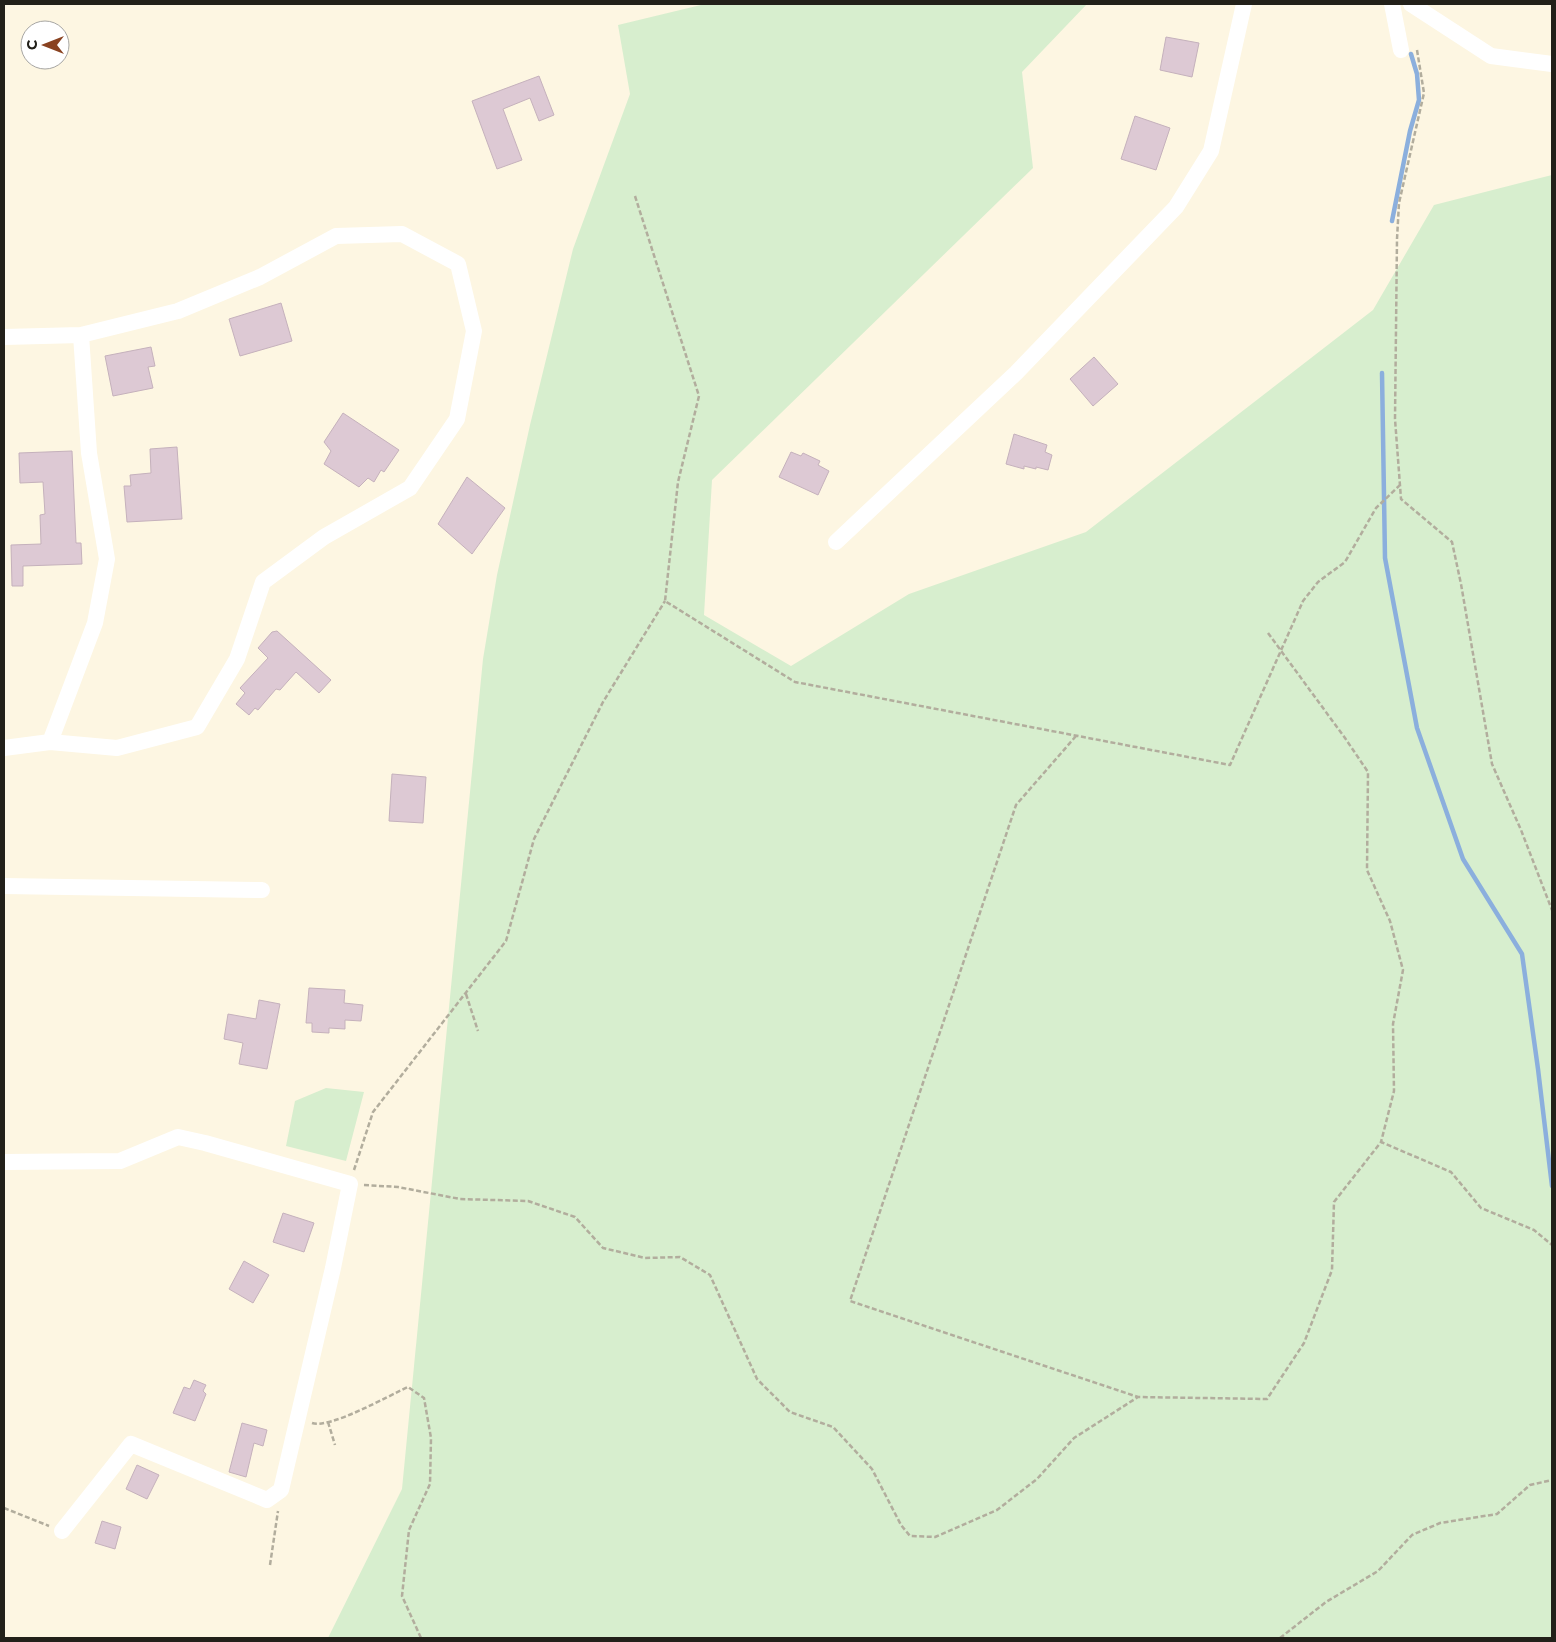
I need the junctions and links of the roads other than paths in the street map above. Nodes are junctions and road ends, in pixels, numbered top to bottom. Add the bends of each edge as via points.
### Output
1 (1244, 4) edge
2 (1392, 4) edge
3 (1411, 4) edge
4 (1409, 49) road end
5 (1552, 64) edge
6 (81, 335) junction
7 (4, 337) edge
8 (836, 542) dead end
9 (50, 742) junction
10 (4, 748) edge
11 (4, 886) edge
12 (262, 890) dead end
13 (4, 1162) edge
14 (62, 1531) road end

1 - 8 street via 1211,151 1176,207 1016,373
2 - 4 street
3 - 5 street via 1491,56
6 - 7 street
6 - 9 street via 89,453 107,559 95,623
6 - 9 street via 178,311 260,277 336,236 402,234 458,264 474,331 457,419 410,488 324,537 263,582 237,659 196,727 117,748
9 - 10 street
11 - 12 street
13 - 14 street via 120,1161 178,1137 350,1184 281,1490 267,1500 131,1444

